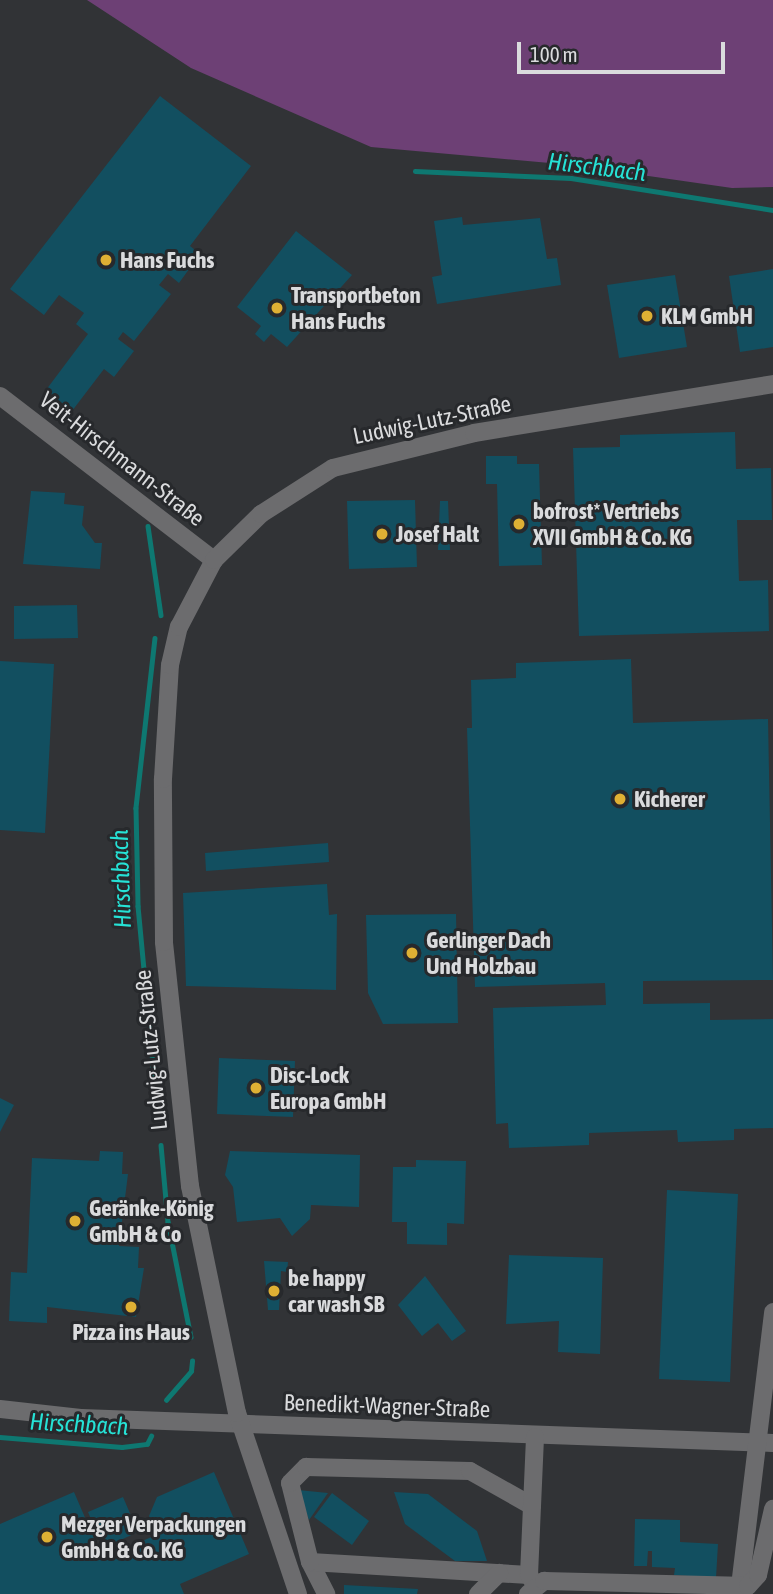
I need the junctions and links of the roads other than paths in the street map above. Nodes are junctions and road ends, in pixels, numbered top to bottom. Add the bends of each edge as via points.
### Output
1 (773, 384) edge
2 (0, 396) edge
3 (214, 560) junction
4 (773, 1312) edge
5 (0, 1409) edge
6 (241, 1424) junction
7 (535, 1437) junction
8 (764, 1443) edge
9 (532, 1506) junction
10 (773, 1509) edge
11 (310, 1562) junction
12 (499, 1573) junction
13 (530, 1585) edge
14 (740, 1586) junction
15 (298, 1594) edge
16 (326, 1594) edge
17 (478, 1594) edge

1 - 3 street, Ludwig-Lutz-Straße via 474,433 352,461 311,478 261,514
2 - 3 street, Veit-Hirschmann-Straße
3 - 6 street, Ludwig-Lutz-Straße via 178,627 170,665 163,779 164,942 190,1186
4 - 8 street
5 - 6 street, Benedikt-Wagner-Straße via 81,1418
6 - 7 street, Benedikt-Wagner-Straße
6 - 15 street, Ludwig-Lutz-Straße
7 - 8 street, Benedikt-Wagner-Straße
7 - 9 street
8 - 14 street
9 - 11 street via 470,1471 306,1467 290,1483
9 - 13 street
10 - 14 street via 758,1575
11 - 12 street
11 - 16 street
12 - 13 street
12 - 17 street
13 - 14 street

